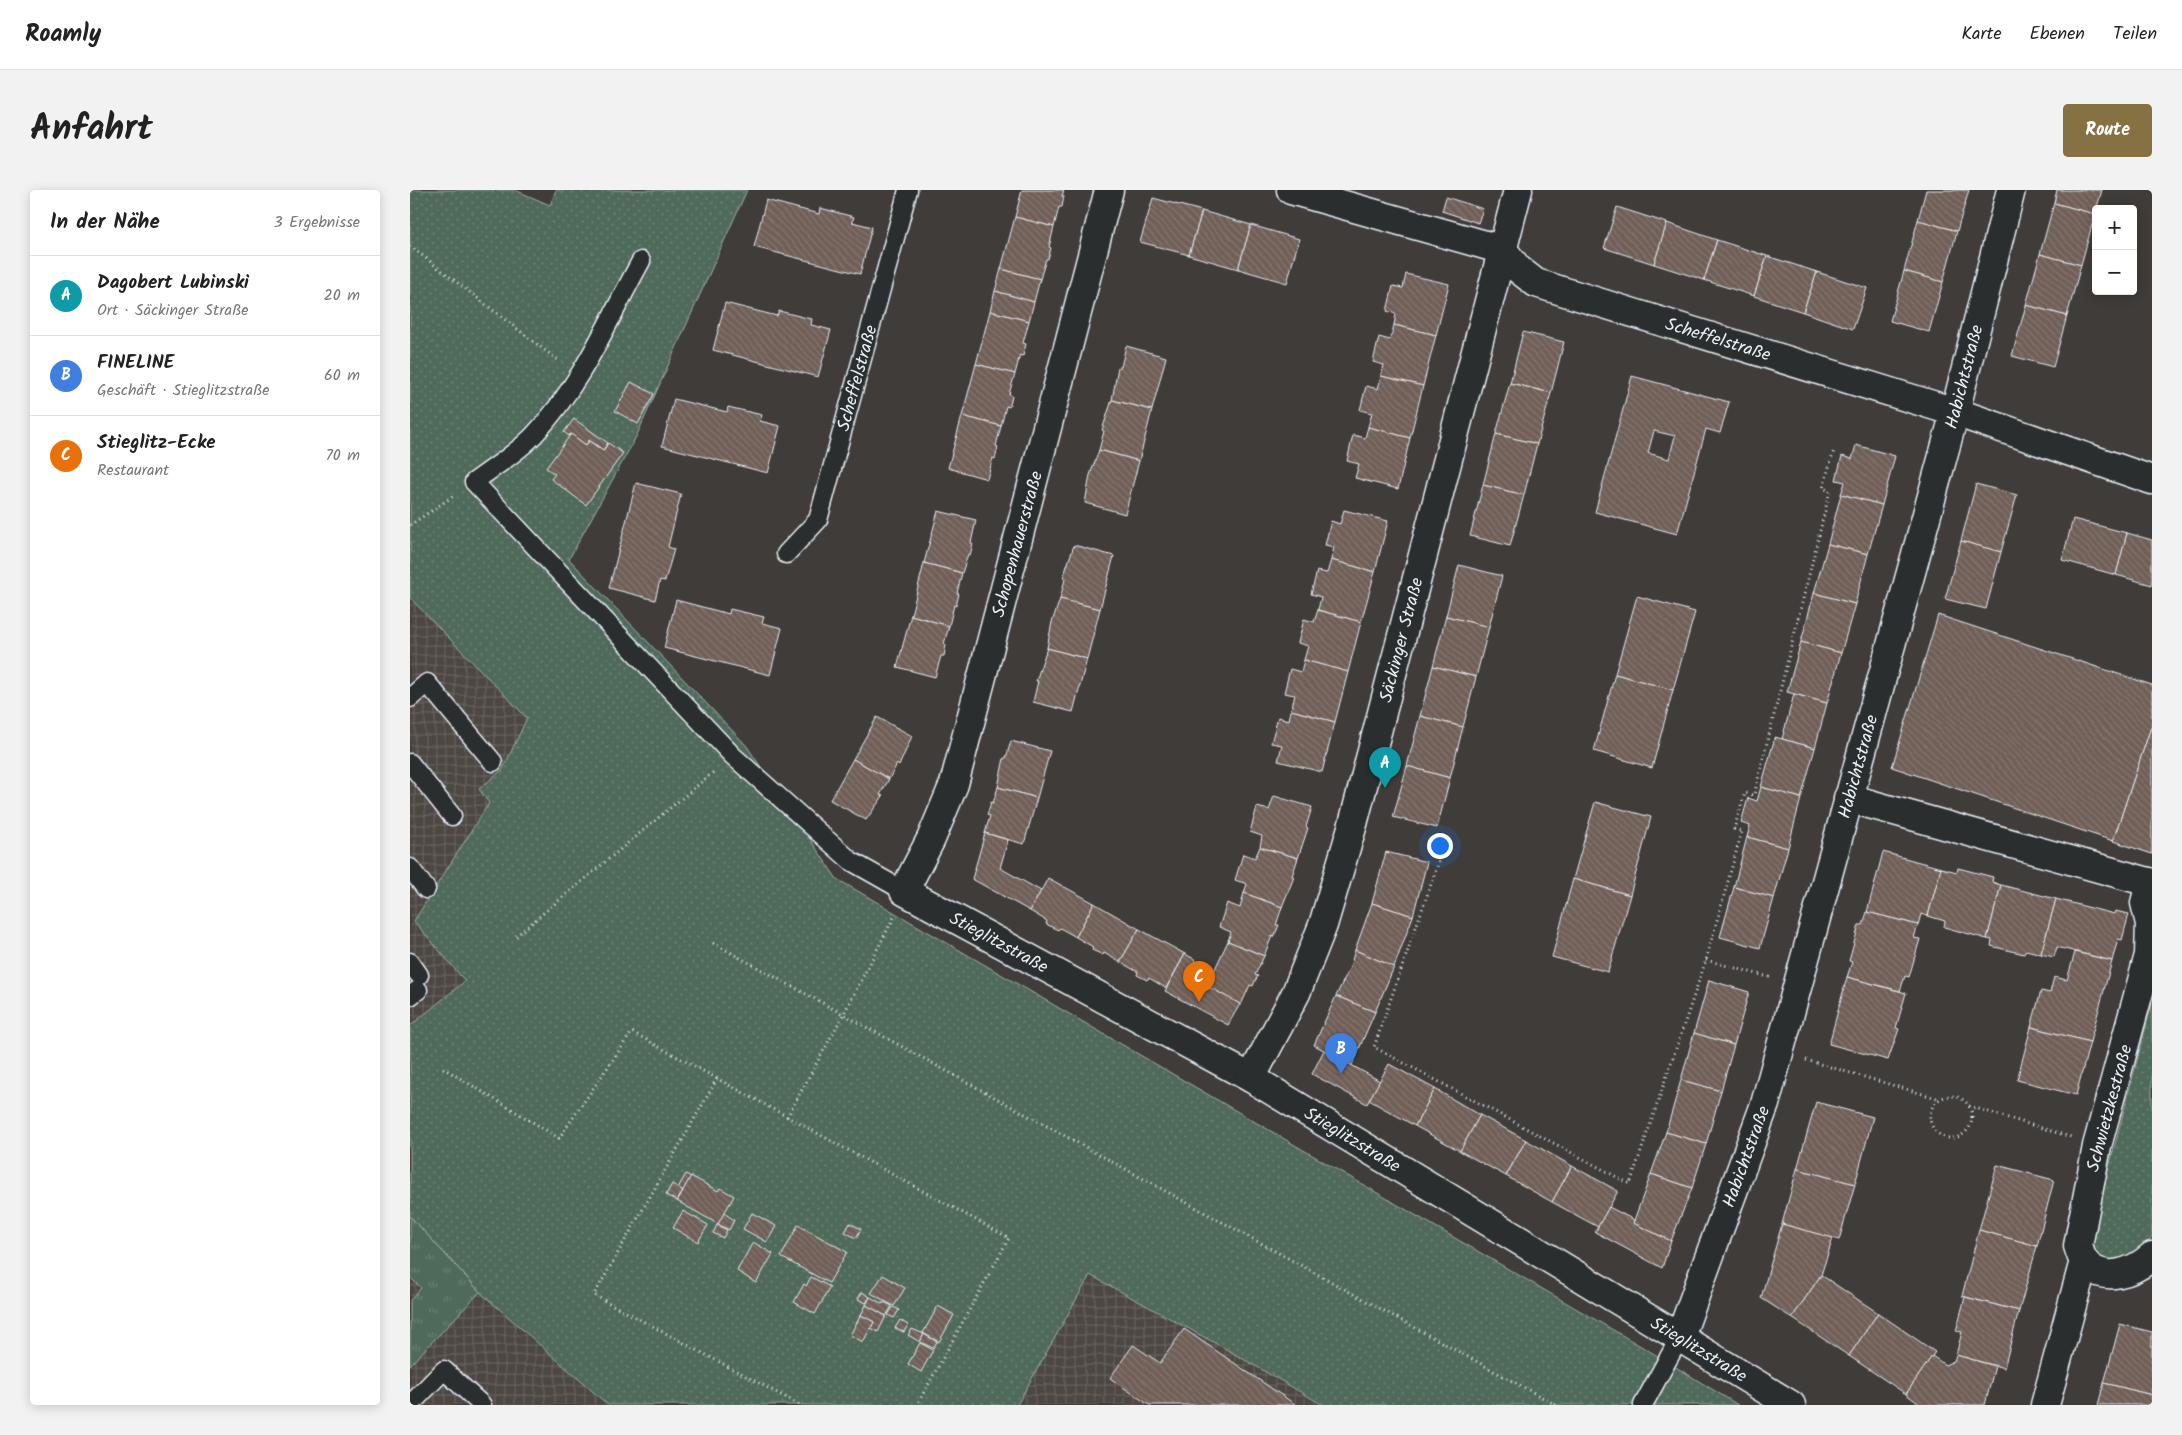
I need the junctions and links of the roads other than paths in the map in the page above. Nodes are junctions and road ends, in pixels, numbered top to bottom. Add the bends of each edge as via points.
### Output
1 (908, 190) edge
2 (1109, 190) edge
3 (1291, 190) edge
4 (1518, 190) edge
5 (2011, 190) edge
6 (1503, 250) junction
7 (640, 262) dead end
8 (1955, 412) junction
9 (2152, 480) edge
10 (786, 554) dead end
11 (410, 698) edge
12 (410, 762) edge
13 (493, 762) dead end
14 (1848, 798) junction
15 (452, 816) dead end
16 (410, 868) edge
17 (2151, 882) edge
18 (426, 889) dead end
19 (904, 891) junction
20 (2151, 955) edge
21 (1251, 1078) junction
22 (2152, 1256) edge
23 (2084, 1261) junction
24 (1680, 1337) junction
25 (410, 1405) edge
26 (482, 1405) edge
27 (1643, 1405) edge
28 (1791, 1405) edge
29 (2045, 1405) edge

1 - 10 lane, Scheffelstraße via 818,520
2 - 19 street, Schopenhauerstraße via 954,784
3 - 6 street
4 - 6 street, Säckinger Straße
5 - 8 street, Habichtstraße
6 - 8 street, Scheffelstraße via 1518,269 1536,283
6 - 21 street, Säckinger Straße via 1353,824 1323,924 1296,992
7 - 19 lane via 578,376 552,414 533,436 474,482 733,756 851,861
8 - 9 street, Scheffelstraße
8 - 14 street, Habichtstraße
11 - 13 lane via 427,683
12 - 15 lane
14 - 17 street, Schwietzkestraße
14 - 24 street, Habichtstraße via 1766,1104
16 - 18 lane
17 - 20 street, Schwietzkestraße via 2146,903
19 - 21 street, Stieglitzstraße
20 - 23 street, Schwietzkestraße via 2097,1146 2078,1246
21 - 24 street, Stieglitzstraße
22 - 23 street via 2123,1274 2107,1275
23 - 29 street, Schwietzkestraße
24 - 27 lane
24 - 28 street, Stieglitzstraße
25 - 26 lane via 444,1370

